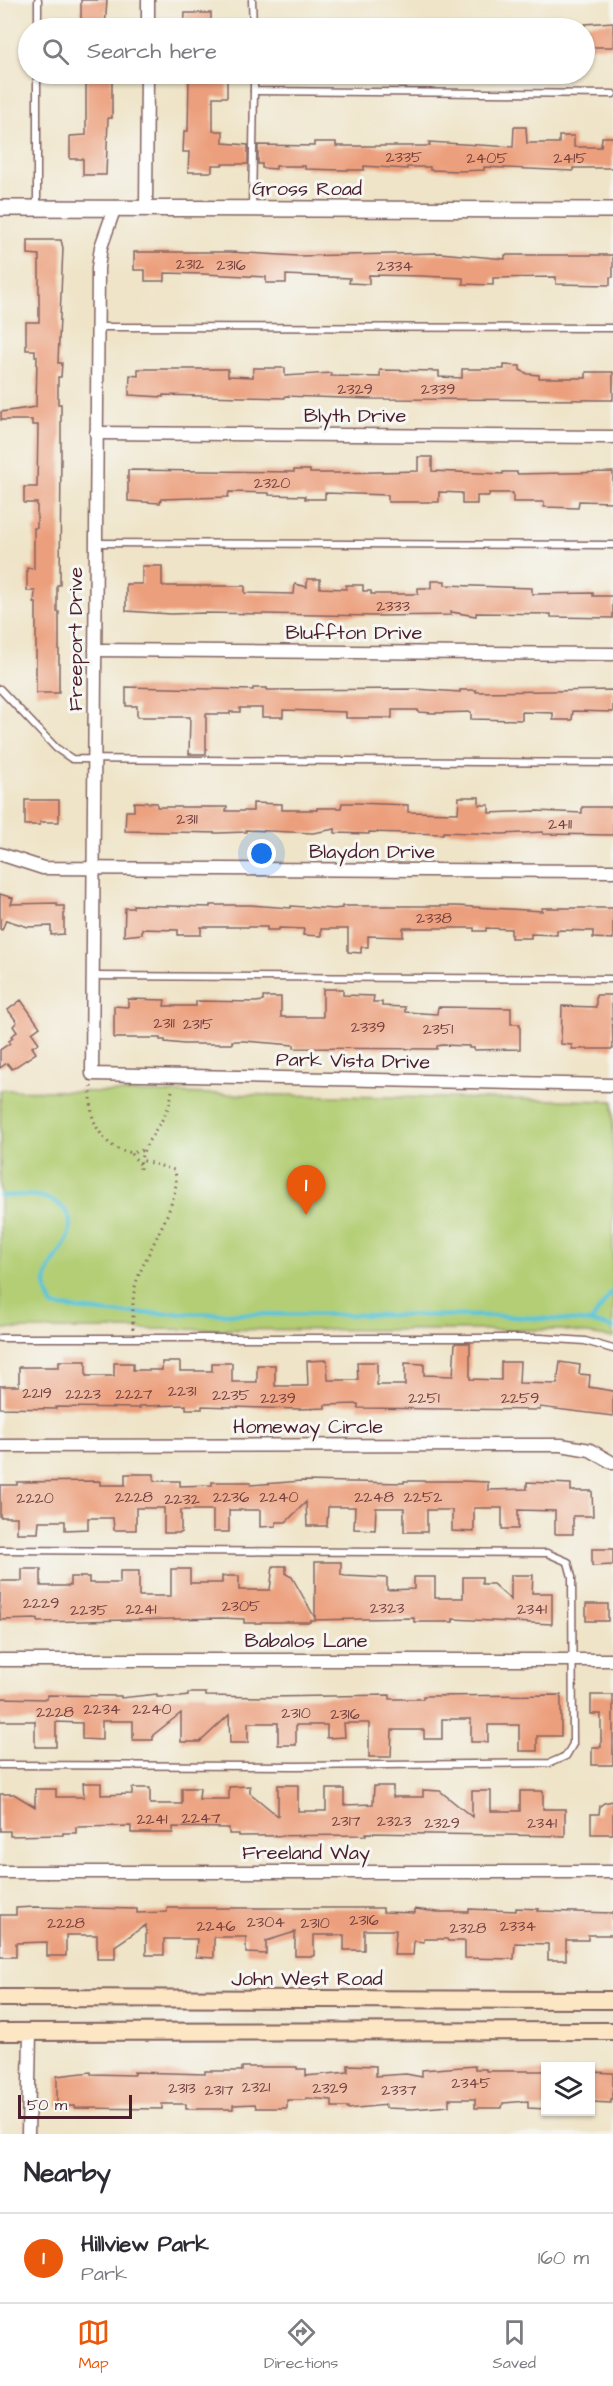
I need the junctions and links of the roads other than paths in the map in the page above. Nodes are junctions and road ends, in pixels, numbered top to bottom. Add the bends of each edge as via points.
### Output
1 (38, 0) edge
2 (148, 0) edge
3 (252, 0) edge
4 (38, 18) edge
5 (148, 18) edge
6 (253, 18) edge
7 (38, 84) edge
8 (147, 84) edge
9 (254, 84) edge
10 (254, 91) junction
11 (613, 94) edge
12 (116, 207) junction
13 (146, 207) junction
14 (0, 208) edge
15 (37, 208) junction
16 (252, 208) junction
17 (613, 210) edge
18 (98, 327) junction
19 (613, 328) edge
20 (96, 433) junction
21 (613, 436) edge
22 (94, 543) junction
23 (613, 545) edge
24 (95, 650) junction
25 (613, 654) edge
26 (0, 689) edge
27 (94, 759) junction
28 (613, 763) edge
29 (0, 854) edge
30 (94, 869) junction
31 (613, 872) edge
32 (94, 976) junction
33 (613, 980) edge
34 (92, 1074) joint
35 (613, 1085) edge
36 (0, 1338) edge
37 (613, 1349) edge
38 (0, 1446) edge
39 (613, 1463) edge
40 (0, 1551) edge
41 (613, 1659) edge
42 (0, 1660) edge
43 (572, 1660) junction
44 (0, 1765) edge
45 (0, 1872) edge
46 (613, 1872) edge
47 (0, 1998) edge
48 (613, 2000) edge
49 (613, 2031) edge
50 (0, 2032) edge
51 (30, 2032) junction
52 (28, 2134) edge

1 - 4 lane
2 - 5 street
3 - 6 lane
7 - 15 lane
8 - 13 street
9 - 10 lane
10 - 11 lane
10 - 16 lane
12 - 13 street, Gross Road
12 - 15 street, Gross Road
12 - 18 street, Freeport Drive via 101,247
13 - 16 street, Gross Road
14 - 15 street, Gross Road
16 - 17 street, Gross Road
18 - 19 lane
18 - 20 street, Freeport Drive
20 - 21 street, Blyth Drive
20 - 22 street, Freeport Drive
22 - 23 lane
22 - 24 street, Freeport Drive
24 - 25 street, Bluffton Drive
24 - 27 street, Freeport Drive
26 - 27 lane via 56,748 72,759
27 - 28 lane
27 - 30 street, Freeport Drive
29 - 30 street, Blaydon Drive via 43,868
30 - 31 street, Blaydon Drive
30 - 32 street, Freeport Drive
32 - 33 lane
32 - 34 street, Freeport Drive
34 - 35 street, Park Vista Drive
36 - 37 lane via 541,1338 585,1341
38 - 39 street, Homeway Circle via 561,1445 590,1450
40 - 43 lane via 547,1553 568,1562 573,1577
41 - 43 street, Babalos Lane
42 - 43 street, Babalos Lane
43 - 44 lane via 573,1744 566,1756 550,1763
45 - 46 street, Freeland Way
47 - 48 main road, John West Road
49 - 51 main road
50 - 51 main road
51 - 52 street

